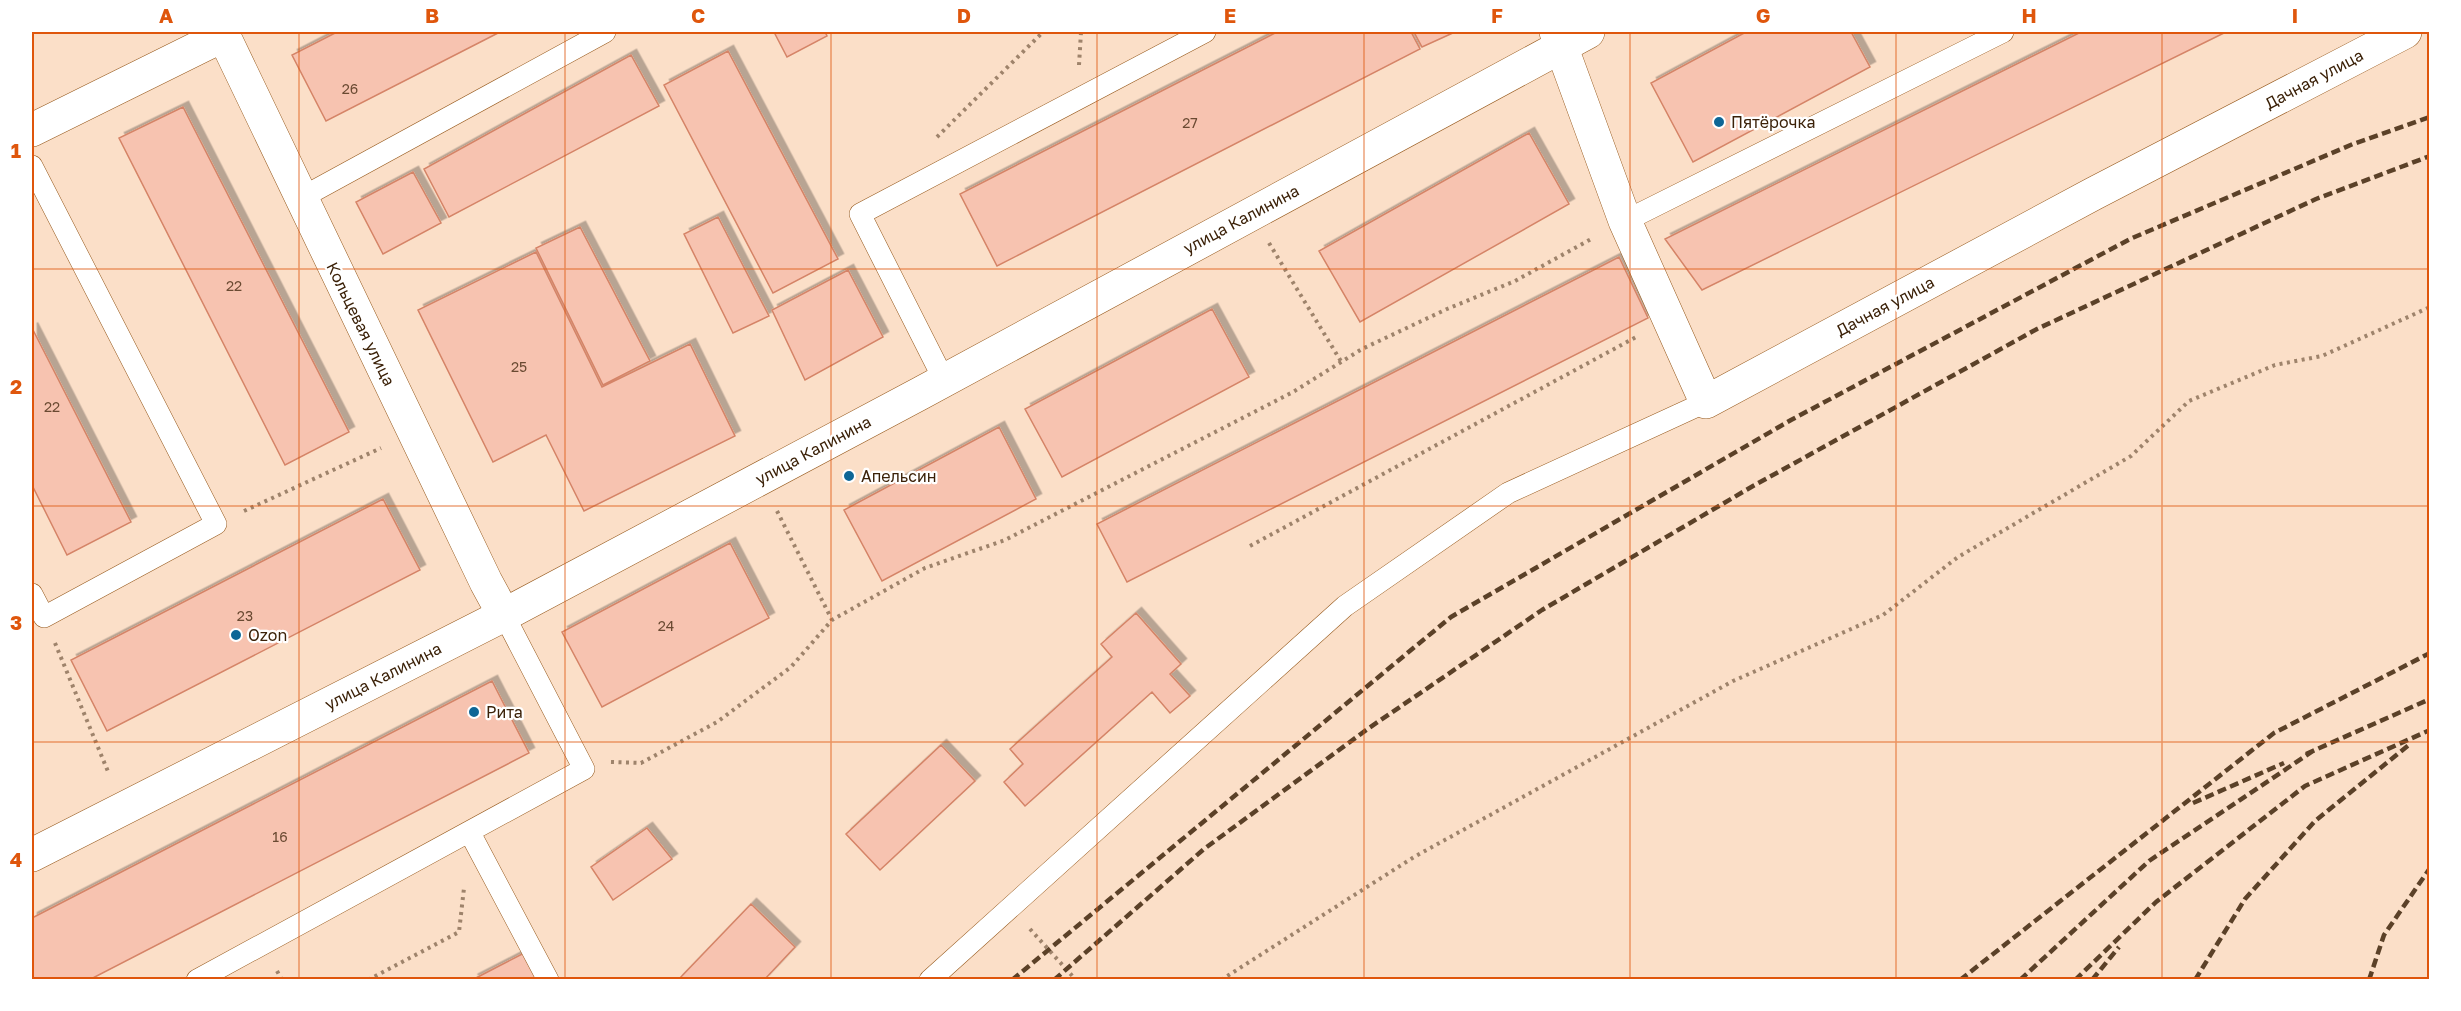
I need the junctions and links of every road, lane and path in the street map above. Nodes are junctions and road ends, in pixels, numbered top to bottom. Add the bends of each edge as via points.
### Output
1 (605, 32) edge
2 (1043, 32) edge
3 (1205, 32) edge
4 (2003, 32) edge
5 (2404, 32) edge
6 (223, 33) edge
7 (1569, 36) edge
8 (32, 130) edge
9 (935, 139) dead end
10 (32, 166) edge
11 (301, 198) junction
12 (1251, 213) junction
13 (1625, 221) junction
14 (2430, 307) edge
15 (1671, 318) junction
16 (1342, 363) junction
17 (944, 380) junction
18 (1706, 402) junction
19 (414, 433) junction
20 (760, 478) junction
21 (216, 524) junction
22 (1250, 546) dead end
23 (32, 594) edge
24 (504, 615) junction
25 (44, 617) junction
26 (832, 620) junction
27 (576, 754) junction
28 (112, 781) dead end
29 (470, 832) junction
30 (32, 855) edge
31 (1009, 907) junction
32 (459, 932) dead end
33 (197, 980) edge
34 (368, 980) edge
35 (548, 980) edge
36 (930, 980) edge
37 (1076, 980) edge
38 (1221, 980) edge

1 - 11 lane
2 - 9 path
3 - 17 lane via 861,214
4 - 13 lane
5 - 18 street, Дачная улица
6 - 8 street
6 - 11 street, Кольцевая улица
7 - 12 street, улица Калинина
7 - 13 street
10 - 21 lane
11 - 19 street, Кольцевая улица
12 - 16 path
12 - 17 street, улица Калинина
13 - 15 street
13 - 16 path via 1515,281 1447,309
14 - 38 path via 2322,356 2276,365 2189,401 2131,456 1958,557 1883,615 1733,681 1414,857
15 - 18 street
15 - 22 path
16 - 26 path via 1123,482 1005,540 925,568
17 - 20 street, улица Калинина
18 - 31 lane via 1508,493 1345,606
19 - 21 path
19 - 24 street, Кольцевая улица
20 - 24 street, улица Калинина
20 - 26 path
21 - 25 lane
23 - 25 lane
24 - 27 lane
24 - 30 street, улица Калинина
25 - 28 path
26 - 27 path via 791,667 717,723 641,764
27 - 29 lane via 584,769
29 - 33 lane
29 - 35 lane
31 - 36 lane
31 - 37 path
32 - 34 path

